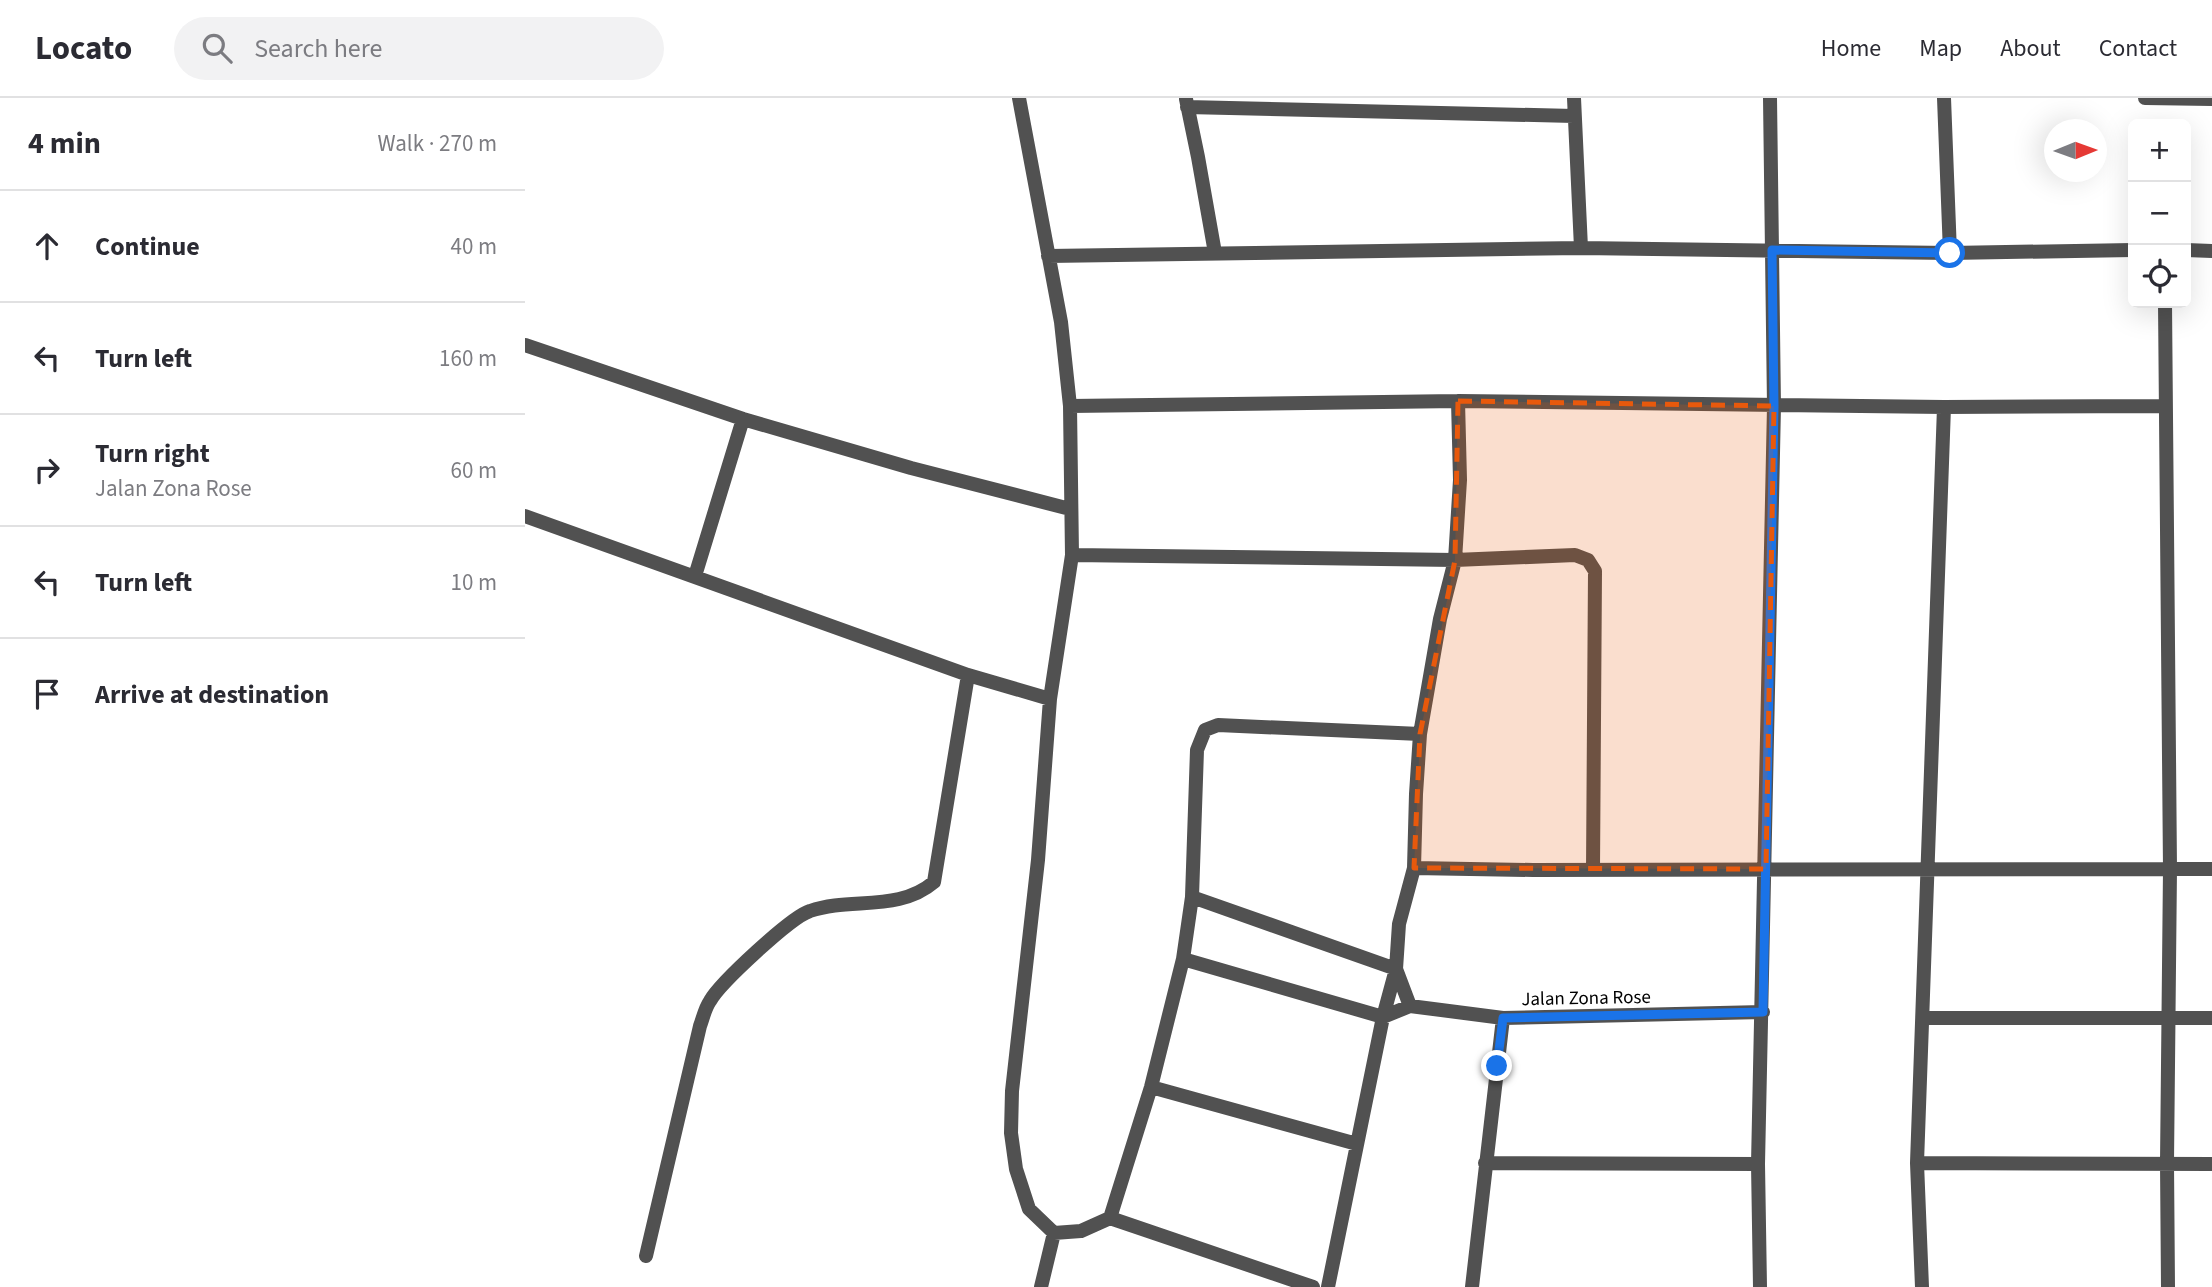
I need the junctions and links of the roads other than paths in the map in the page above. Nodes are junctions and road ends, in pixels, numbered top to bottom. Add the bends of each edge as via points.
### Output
1 (1019, 98) edge
2 (1574, 98) edge
3 (1770, 98) edge
4 (1944, 98) edge
5 (2145, 98) edge
6 (2212, 99) edge
7 (1186, 102) edge
8 (1574, 116) junction
9 (1581, 248) junction
10 (1772, 250) junction
11 (2128, 250) edge
12 (2191, 250) edge
13 (2212, 251) edge
14 (1215, 253) junction
15 (1950, 253) junction
16 (1048, 256) junction
17 (2165, 308) edge
18 (525, 345) edge
19 (1458, 401) junction
20 (1070, 406) junction
21 (1774, 406) junction
22 (2164, 406) junction
23 (1944, 407) junction
24 (743, 419) junction
25 (1070, 509) junction
26 (525, 516) edge
27 (1072, 555) junction
28 (1455, 560) junction
29 (695, 576) junction
30 (968, 675) junction
31 (1050, 699) junction
32 (1420, 734) junction
33 (1414, 868) junction
34 (1766, 869) junction
35 (1927, 869) junction
36 (2170, 869) junction
37 (2212, 869) edge
38 (1593, 870) junction
39 (1192, 897) junction
40 (1183, 959) junction
41 (1396, 969) junction
42 (1411, 1006) junction
43 (1763, 1012) junction
44 (1383, 1017) junction
45 (1503, 1018) junction
46 (1923, 1018) junction
47 (2212, 1018) edge
48 (2169, 1019) junction
49 (1151, 1087) junction
50 (1357, 1144) junction
51 (1485, 1163) junction
52 (1917, 1163) junction
53 (2167, 1163) junction
54 (1758, 1164) junction
55 (2212, 1164) edge
56 (1109, 1218) junction
57 (1054, 1233) junction
58 (646, 1256) dead end
59 (1041, 1287) edge
60 (1313, 1287) edge
61 (1328, 1287) edge
62 (1472, 1287) edge
63 (1761, 1287) edge
64 (1923, 1287) edge
65 (2168, 1287) edge

1 - 16 street
2 - 8 street
3 - 10 street
4 - 15 street
5 - 6 street
7 - 8 street
7 - 14 street
8 - 9 street
9 - 10 street
9 - 14 street
10 - 15 street
10 - 21 street
11 - 15 street
12 - 13 street
14 - 16 street
16 - 20 street
17 - 22 street
18 - 24 street
19 - 20 street
19 - 21 street
19 - 28 street via 1461,480
20 - 25 street
21 - 23 street
21 - 34 street
22 - 23 street
22 - 36 street
23 - 35 street
24 - 25 street
24 - 29 street
25 - 27 street
26 - 29 street
27 - 28 street
27 - 31 street
28 - 32 street
28 - 38 street via 1575,555 1588,560 1595,571
29 - 30 street
30 - 31 street
30 - 58 street via 934,882 908,897 808,911 738,969 710,1000
31 - 57 street via 1010,1133 1029,1209
32 - 33 street
32 - 39 street via 1218,725 1205,730 1197,750
33 - 38 street
33 - 41 street via 1399,924
34 - 35 street
34 - 38 street
34 - 43 street
35 - 36 street
35 - 46 street
36 - 37 street
36 - 48 street
39 - 40 street
39 - 41 street
40 - 44 street
40 - 49 street
41 - 42 street
41 - 44 street
42 - 44 street, Jalan Zona Rose
42 - 45 street, Jalan Zona Rose
43 - 45 street, Jalan Zona Rose
43 - 54 street
44 - 50 street
45 - 51 street
46 - 48 street
46 - 52 street
47 - 48 street
48 - 53 street
49 - 50 street
49 - 56 street
50 - 61 street
51 - 54 street
51 - 62 street
52 - 53 street
52 - 64 street
53 - 55 street
53 - 65 street
54 - 63 street
56 - 57 street via 1081,1231
56 - 60 street
57 - 59 street

